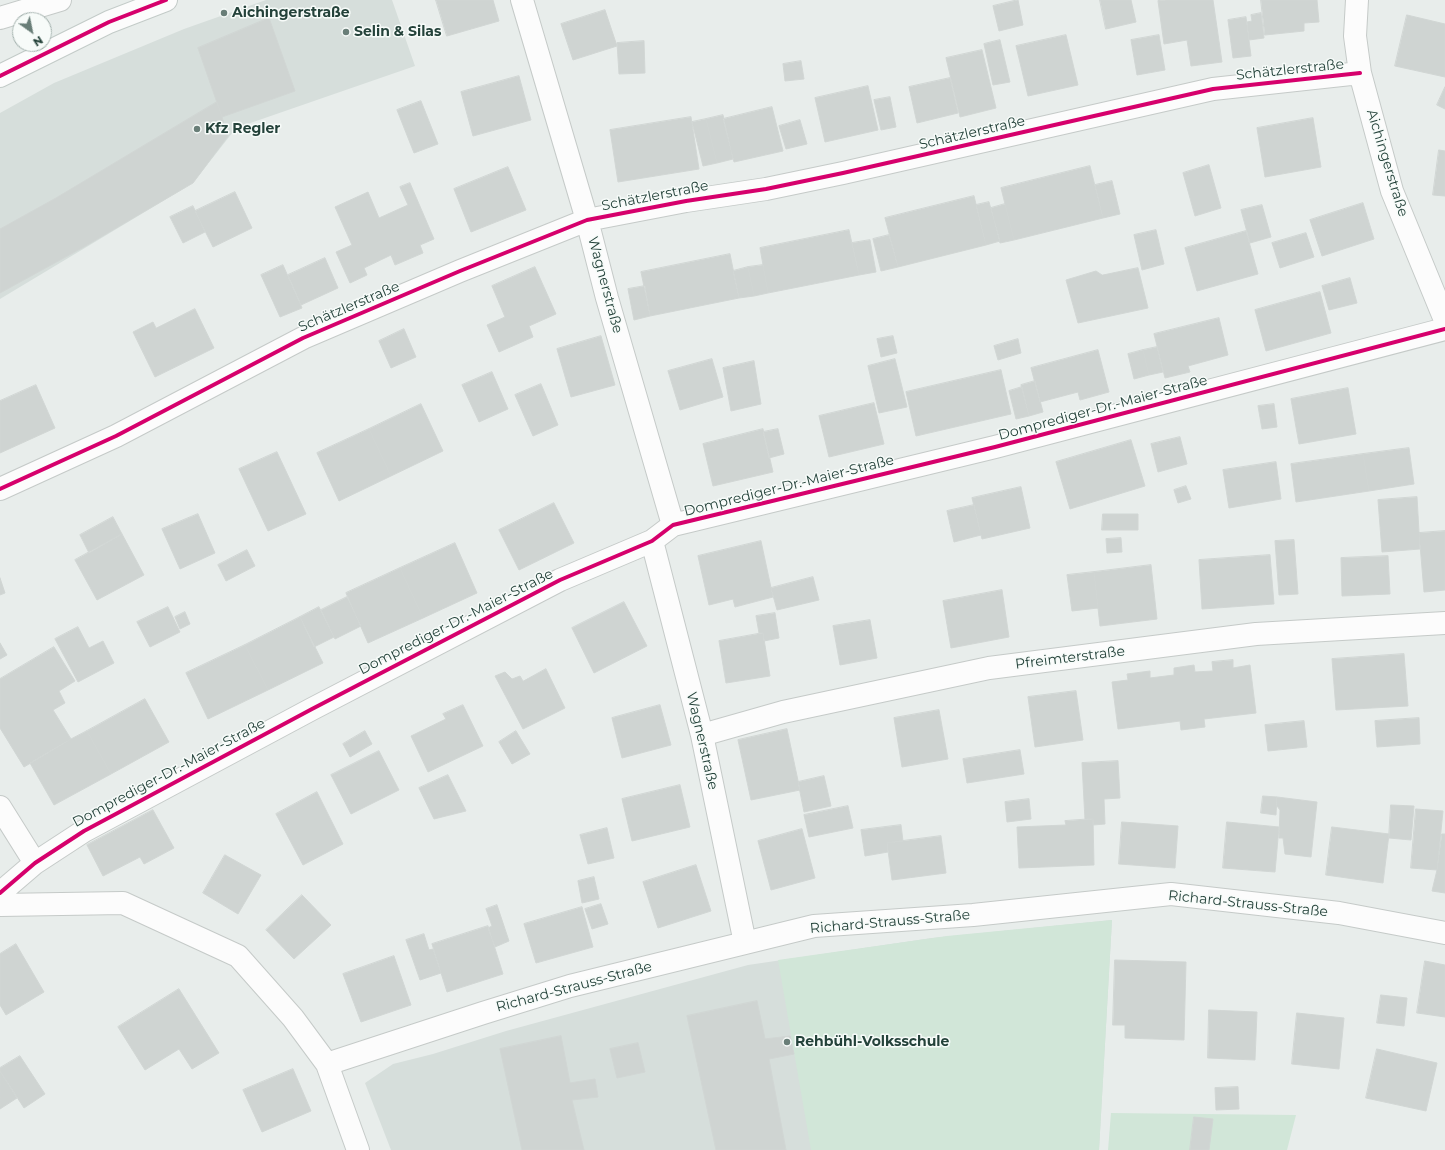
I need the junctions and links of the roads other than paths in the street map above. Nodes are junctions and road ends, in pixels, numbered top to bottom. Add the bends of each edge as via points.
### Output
1 (60, 0) edge
2 (166, 0) edge
3 (522, 0) edge
4 (1358, 0) edge
5 (0, 18) edge
6 (1360, 73) junction
7 (0, 76) edge
8 (587, 220) junction
9 (1445, 320) edge
10 (1445, 329) edge
11 (0, 489) edge
12 (673, 525) junction
13 (652, 541) junction
14 (1445, 623) edge
15 (702, 735) junction
16 (0, 807) edge
17 (35, 863) junction
18 (0, 893) edge
19 (0, 905) edge
20 (1445, 934) edge
21 (745, 943) junction
22 (327, 1064) junction
23 (358, 1150) edge

1 - 5 street
2 - 7 street via 109,22
3 - 8 street, Wagnerstraße
4 - 6 street, Aichingerstraße via 1355,36
6 - 8 street, Schätzlerstraße via 1213,89 843,173
6 - 9 street, Aichingerstraße via 1392,191
8 - 11 street, Schätzlerstraße via 303,338 116,436
8 - 12 street, Wagnerstraße
10 - 12 street, Domprediger-Dr.-Maier-Straße via 996,447
12 - 13 street, Domprediger-Dr.-Maier-Straße
13 - 15 street, Wagnerstraße
13 - 17 street, Domprediger-Dr.-Maier-Straße via 560,580 312,709 84,830
14 - 15 street, Pfreimterstraße via 1256,634 989,668 783,712
15 - 21 street, Wagnerstraße
16 - 17 street
17 - 18 street, Domprediger-Dr.-Maier-Straße
19 - 22 street via 123,903 238,956 293,1018
20 - 21 street, Richard-Strauss-Straße via 1339,912 1171,894 973,915 814,926
21 - 22 street, Richard-Strauss-Straße via 570,986
22 - 23 street

